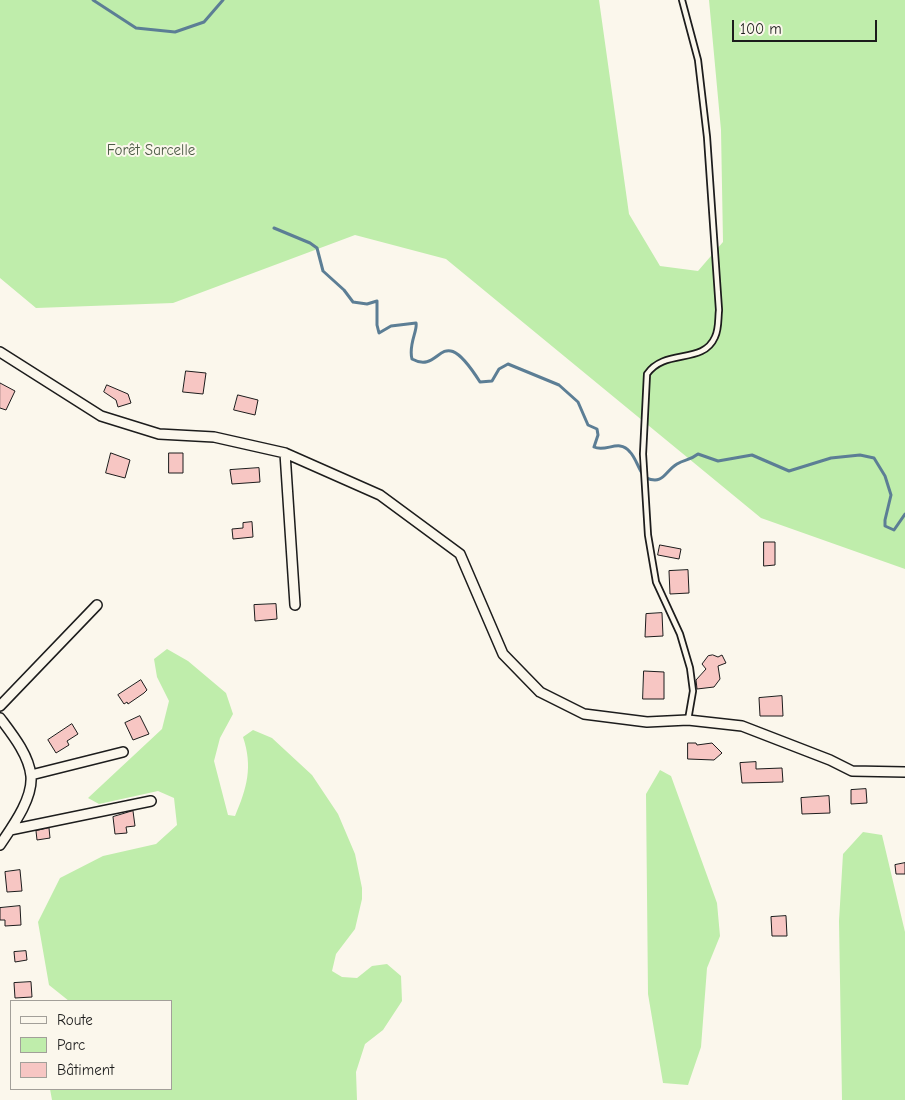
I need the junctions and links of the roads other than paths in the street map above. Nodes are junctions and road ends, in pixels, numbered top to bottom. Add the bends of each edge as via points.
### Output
1 (682, 0) edge
2 (0, 352) edge
3 (285, 453) junction
4 (97, 604) dead end
5 (295, 605) dead end
6 (0, 706) edge
7 (0, 718) edge
8 (688, 720) junction
9 (123, 752) dead end
10 (905, 772) edge
11 (31, 775) junction
12 (151, 802) dead end
13 (10, 830) junction
14 (0, 846) edge

1 - 8 lane via 698,60 720,310 716,336 710,346 697,354 666,359 653,365 646,374 643,454 648,535 656,582 680,634 690,668 693,691
2 - 3 street via 101,416 159,434 214,436
3 - 5 street
3 - 8 street via 380,495 460,554 503,654 540,692 584,714 647,722
4 - 6 street
7 - 11 street via 16,740
8 - 10 street via 742,726 852,771
9 - 11 street
11 - 13 street via 29,792
12 - 13 street
13 - 14 street

